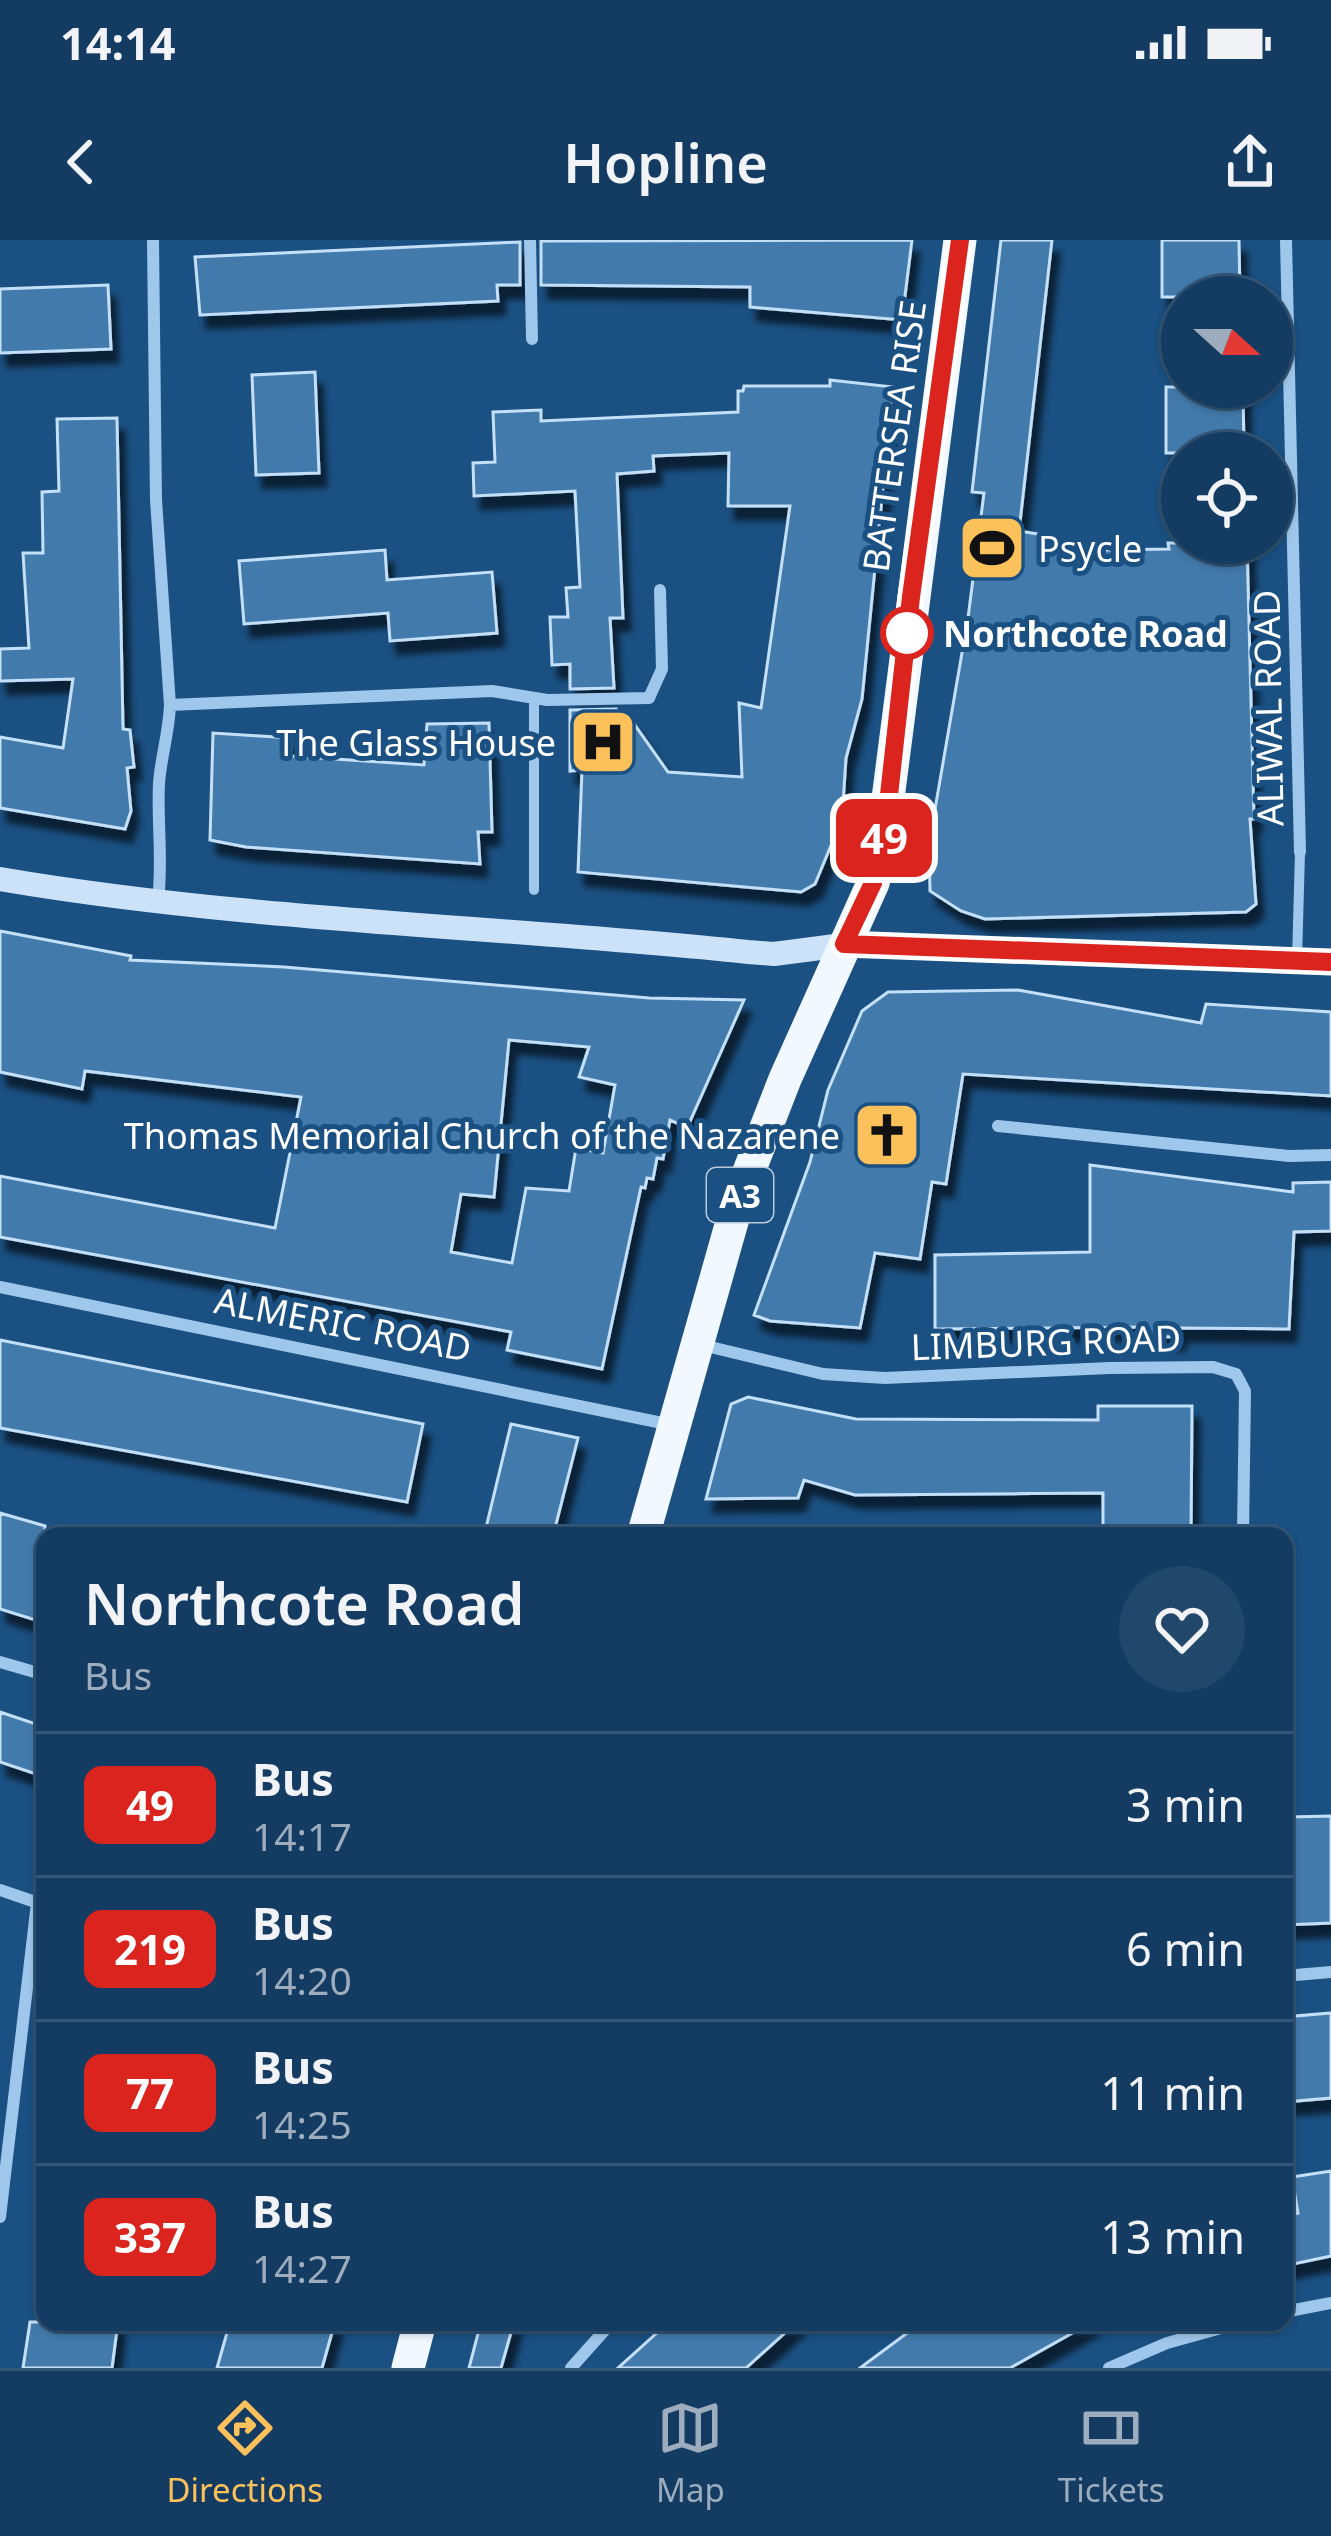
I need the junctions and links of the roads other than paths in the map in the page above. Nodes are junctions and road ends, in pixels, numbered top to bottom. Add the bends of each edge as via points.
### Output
1 (152, 240) edge
2 (530, 240) edge
3 (960, 240) edge
4 (1286, 240) edge
5 (532, 339) dead end
6 (660, 590) dead end
7 (533, 698) junction
8 (170, 705) junction
9 (1300, 852) joint
10 (0, 879) edge
11 (534, 890) dead end
12 (158, 901) junction
13 (844, 944) junction
14 (1241, 958) dead end
15 (1297, 960) junction
16 (1331, 962) edge
17 (998, 1126) dead end
18 (1331, 1155) edge
19 (0, 1287) edge
20 (697, 1344) junction
21 (673, 1425) junction
22 (645, 1527) edge
23 (1244, 1527) edge
24 (0, 1662) edge
25 (36, 1672) edge
26 (0, 1890) edge
27 (36, 1902) edge
28 (36, 1942) edge
29 (1331, 1972) edge
30 (1293, 1975) edge
31 (0, 2217) edge
32 (1331, 2303) edge
33 (1293, 2310) edge
34 (417, 2331) edge
35 (604, 2331) edge
36 (1211, 2331) edge
37 (407, 2368) edge
38 (571, 2368) edge
39 (1109, 2368) edge

1 - 8 street via 156,500
2 - 5 street
3 - 13 highway, BATTERSEA RISE / A3 via 886,822 873,883
4 - 9 street, ALIWAL ROAD
6 - 7 street via 662,669 649,698
7 - 8 street via 492,691
7 - 11 street
8 - 12 street via 159,781
9 - 15 street, ALIWAL ROAD
10 - 12 main road
12 - 13 main road via 761,953
13 - 20 highway, BATTERSEA RISE / A3 via 754,1156
14 - 15 street
15 - 16 street
17 - 18 street
19 - 21 street, ALMERIC ROAD
20 - 21 highway, BATTERSEA RISE / A3
20 - 23 street, LIMBURG ROAD via 824,1374 885,1378 1213,1367 1236,1374 1245,1391
21 - 22 highway, BATTERSEA RISE / A3
24 - 25 street
26 - 27 street
28 - 31 street
29 - 30 street
32 - 33 street
34 - 37 highway
35 - 38 street
36 - 39 street

